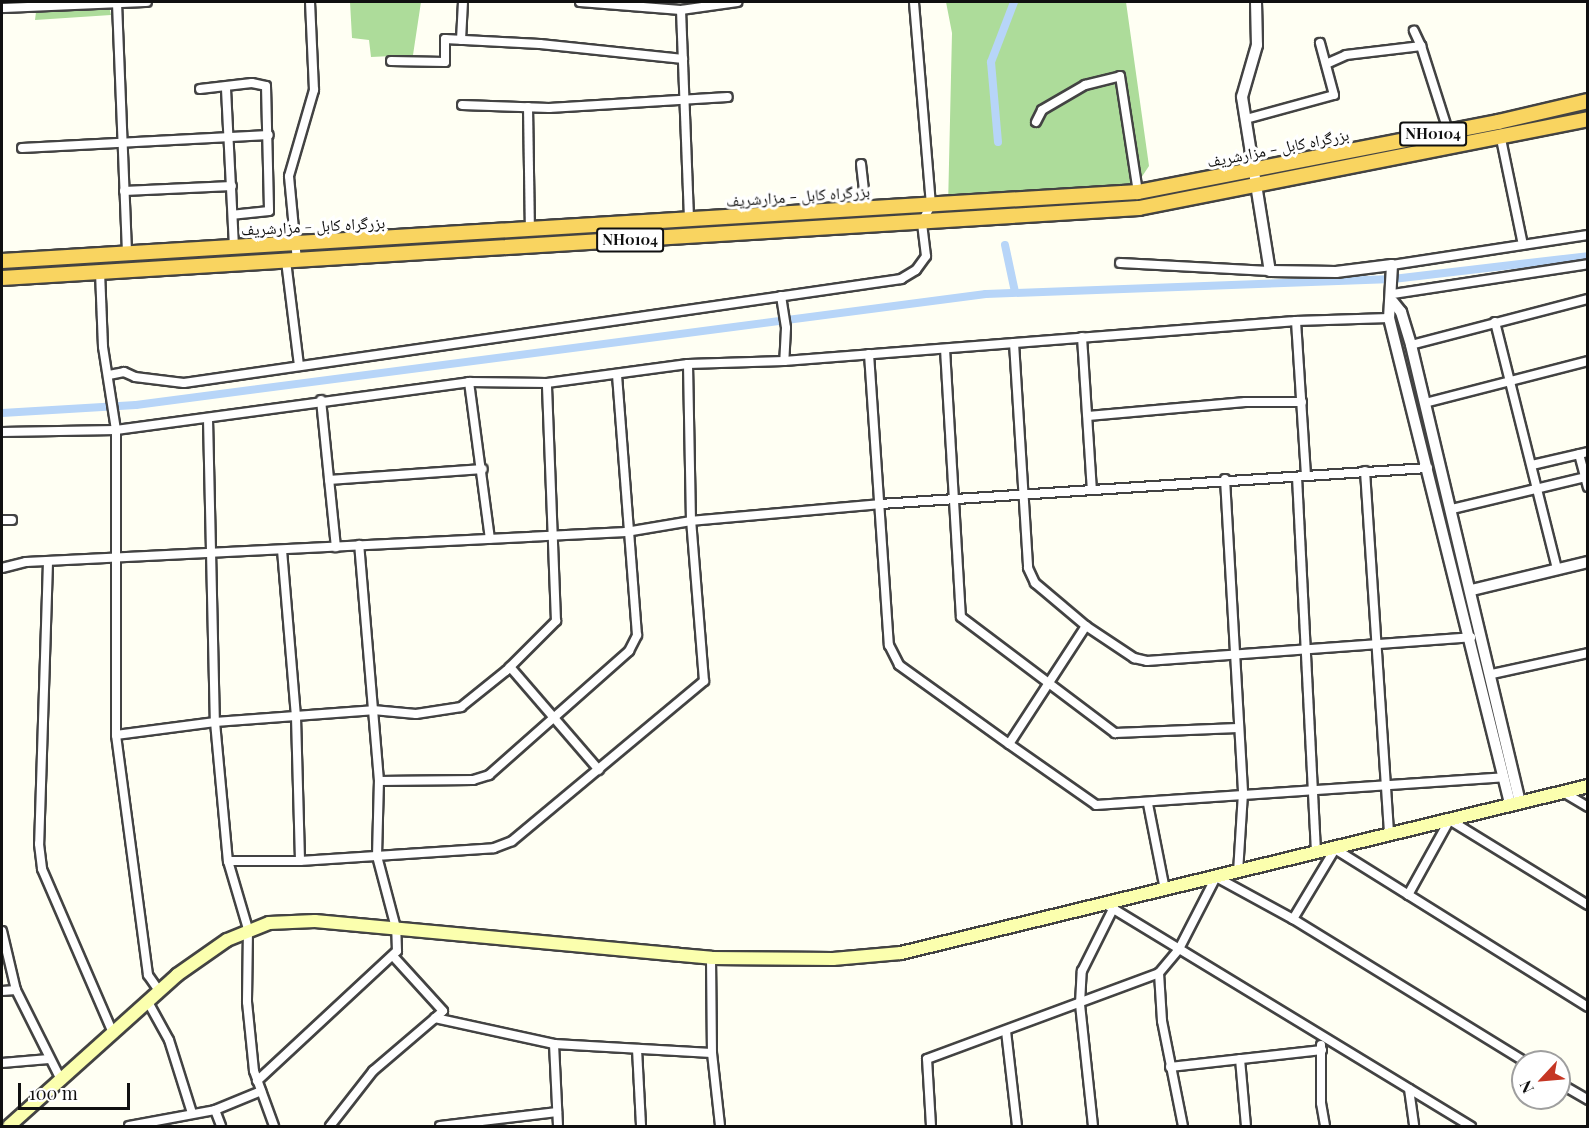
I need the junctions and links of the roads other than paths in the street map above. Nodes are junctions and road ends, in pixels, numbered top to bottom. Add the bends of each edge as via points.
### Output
1 (147, 2) edge
2 (310, 2) edge
3 (463, 2) edge
4 (580, 2) edge
5 (737, 2) edge
6 (914, 2) edge
7 (1256, 2) edge
8 (117, 3) junction
9 (2, 8) edge
10 (681, 10) junction
11 (1414, 31) dead end
12 (461, 40) junction
13 (1320, 43) dead end
14 (1421, 46) junction
15 (683, 59) junction
16 (391, 62) dead end
17 (1326, 64) junction
18 (200, 89) dead end
19 (226, 89) junction
20 (728, 97) dead end
21 (683, 98) junction
22 (1587, 101) edge
23 (462, 105) dead end
24 (528, 106) junction
25 (1246, 119) junction
26 (1587, 119) edge
27 (1035, 122) dead end
28 (1498, 122) junction
29 (1448, 131) junction
30 (269, 135) junction
31 (228, 136) junction
32 (1500, 137) junction
33 (122, 144) junction
34 (1452, 146) junction
35 (22, 148) dead end
36 (861, 164) dead end
37 (1255, 170) junction
38 (232, 186) junction
39 (1258, 187) junction
40 (124, 191) junction
41 (1138, 192) junction
42 (931, 205) junction
43 (866, 208) junction
44 (233, 215) junction
45 (690, 220) junction
46 (922, 222) junction
47 (530, 230) junction
48 (1587, 235) edge
49 (296, 244) junction
50 (1523, 245) junction
51 (234, 247) junction
52 (127, 254) junction
53 (2, 261) edge
54 (291, 261) junction
55 (1120, 263) dead end
56 (1587, 264) edge
57 (1392, 269) junction
58 (1270, 271) junction
59 (100, 272) junction
60 (2, 278) edge
61 (1393, 294) junction
62 (781, 296) junction
63 (1587, 299) edge
64 (1389, 318) junction
65 (1296, 321) junction
66 (1495, 322) junction
67 (1082, 336) junction
68 (1014, 343) junction
69 (1411, 345) junction
70 (945, 349) junction
71 (868, 354) junction
72 (784, 361) junction
73 (1587, 361) edge
74 (688, 364) junction
75 (299, 365) junction
76 (109, 375) junction
77 (617, 375) junction
78 (1510, 381) junction
79 (469, 382) junction
80 (547, 383) junction
81 (321, 400) junction
82 (1302, 402) junction
83 (1425, 403) junction
84 (1088, 416) junction
85 (208, 419) junction
86 (116, 430) junction
87 (2, 432) edge
88 (1583, 453) edge
89 (1532, 465) junction
90 (1428, 468) junction
91 (483, 469) junction
92 (1365, 471) junction
93 (1301, 477) junction
94 (1585, 477) junction
95 (1225, 479) junction
96 (329, 480) junction
97 (1538, 487) junction
98 (1587, 487) edge
99 (1092, 490) junction
100 (1022, 495) junction
101 (952, 500) junction
102 (880, 504) junction
103 (1452, 509) junction
104 (2, 520) edge
105 (12, 520) dead end
106 (691, 521) junction
107 (626, 532) junction
108 (556, 536) junction
109 (490, 539) junction
110 (359, 545) junction
111 (336, 547) junction
112 (282, 550) junction
113 (211, 554) junction
114 (117, 560) junction
115 (48, 562) junction
116 (1587, 562) edge
117 (2, 568) edge
118 (1557, 569) junction
119 (1472, 590) junction
120 (1086, 626) junction
121 (1471, 638) junction
122 (1375, 644) junction
123 (1306, 649) junction
124 (1587, 652) edge
125 (1235, 653) junction
126 (510, 667) junction
127 (1492, 674) junction
128 (1048, 686) junction
129 (373, 710) junction
130 (296, 717) junction
131 (555, 721) junction
132 (215, 722) junction
133 (1238, 728) junction
134 (116, 735) junction
135 (1009, 744) junction
136 (599, 770) junction
137 (1504, 777) junction
138 (379, 781) junction
139 (1386, 786) junction
140 (1587, 786) edge
141 (1312, 790) junction
142 (1563, 792) junction
143 (1243, 793) junction
144 (1515, 802) junction
145 (1148, 804) junction
146 (1587, 807) edge
147 (1448, 820) junction
148 (1389, 834) junction
149 (1335, 849) junction
150 (1316, 852) junction
151 (377, 856) junction
152 (228, 861) junction
153 (300, 861) junction
154 (1238, 872) junction
155 (1216, 877) junction
156 (1165, 890) junction
157 (1408, 895) junction
158 (1587, 905) edge
159 (1110, 907) junction
160 (1293, 919) junction
161 (396, 928) junction
162 (249, 929) junction
163 (2, 931) edge
164 (1179, 949) junction
165 (393, 956) junction
166 (711, 958) junction
167 (1159, 973) junction
168 (16, 990) junction
169 (2, 991) edge
170 (159, 991) junction
171 (148, 1002) junction
172 (1080, 1004) junction
173 (1587, 1007) edge
174 (435, 1018) junction
175 (1006, 1031) junction
176 (113, 1033) junction
177 (1321, 1036) junction
178 (554, 1044) junction
179 (637, 1049) junction
180 (1322, 1050) junction
181 (712, 1053) junction
182 (1511, 1053) edge
183 (49, 1059) junction
184 (1240, 1059) junction
185 (2, 1063) edge
186 (1170, 1067) junction
187 (61, 1080) junction
188 (257, 1082) junction
189 (1409, 1089) junction
190 (1571, 1090) edge
191 (261, 1091) junction
192 (1587, 1100) edge
193 (215, 1110) junction
194 (557, 1112) junction
195 (192, 1113) junction
196 (14, 1122) edge
197 (165, 1123) edge
198 (490, 1125) edge
199 (129, 1126) edge
200 (220, 1126) edge
201 (274, 1126) edge
202 (330, 1126) edge
203 (440, 1126) edge
204 (558, 1126) edge
205 (641, 1126) edge
206 (720, 1126) edge
207 (931, 1126) edge
208 (1017, 1126) edge
209 (1093, 1126) edge
210 (1183, 1126) edge
211 (1246, 1126) edge
212 (1325, 1126) edge
213 (1414, 1126) edge
214 (1471, 1126) edge

1 - 8 street
2 - 49 street via 314,90 289,176
3 - 12 street
4 - 10 street
5 - 10 street
6 - 42 street
7 - 25 street via 1257,45 1242,97
8 - 9 street
8 - 33 street
10 - 15 street
11 - 14 street
12 - 15 street
12 - 16 street via 445,39 445,62
13 - 17 street
14 - 17 street via 1347,55
14 - 29 street
15 - 21 street
17 - 25 street via 1334,95
18 - 19 street
19 - 30 street via 252,83 266,86
19 - 31 street
20 - 21 street
21 - 24 street via 549,108
21 - 45 street
22 - 28 highway, بزرگراه کابل - مزارشریف / NH0104
23 - 24 street
24 - 47 street
25 - 37 street
26 - 32 highway, بزرگراه کابل - مزارشریف / NH0104
27 - 41 street via 1042,110 1084,85 1120,76
28 - 29 highway, بزرگراه کابل - مزارشریف / NH0104
28 - 32 street
29 - 34 street
29 - 37 highway, بزرگراه کابل - مزارشریف / NH0104
30 - 31 street
30 - 44 street via 269,211
31 - 33 street
31 - 38 street
32 - 34 highway, بزرگراه کابل - مزارشریف / NH0104
32 - 50 street
33 - 35 street
33 - 40 street
34 - 39 highway, بزرگراه کابل - مزارشریف / NH0104
36 - 43 street
37 - 39 street
37 - 41 highway, بزرگراه کابل - مزارشریف / NH0104
38 - 40 street
38 - 44 street
39 - 46 highway, بزرگراه کابل - مزارشریف / NH0104 via 1139,208
39 - 58 street
40 - 52 street
41 - 42 highway, بزرگراه کابل - مزارشریف / NH0104
42 - 43 highway, بزرگراه کابل - مزارشریف / NH0104
42 - 46 street
43 - 45 highway, بزرگراه کابل - مزارشریف / NH0104
44 - 51 street
45 - 47 highway, بزرگراه کابل - مزارشریف / NH0104
46 - 54 highway, بزرگراه کابل - مزارشریف / NH0104
46 - 62 street via 926,256 916,270 901,279
47 - 49 highway, بزرگراه کابل - مزارشریف / NH0104
48 - 50 street
49 - 51 highway, بزرگراه کابل - مزارشریف / NH0104
49 - 54 street
50 - 57 street
51 - 52 highway, بزرگراه کابل - مزارشریف / NH0104
52 - 53 highway, بزرگراه کابل - مزارشریف / NH0104
54 - 59 highway, بزرگراه کابل - مزارشریف / NH0104
54 - 75 street
55 - 58 street
56 - 61 street
57 - 58 street
57 - 61 street
59 - 60 highway, بزرگراه کابل - مزارشریف / NH0104
59 - 76 street via 103,347
61 - 64 street
61 - 69 street
62 - 72 street via 786,328
62 - 75 street
63 - 66 street
64 - 65 street
64 - 90 street
65 - 67 street
65 - 82 street
66 - 69 street
66 - 78 street
67 - 68 street
67 - 84 street
68 - 70 street
68 - 100 street
69 - 83 street
70 - 71 street
70 - 101 street
71 - 72 street
71 - 102 street
72 - 74 street
73 - 78 street
74 - 77 street
74 - 106 street
75 - 76 street via 184,382 124,372
76 - 86 street
77 - 80 street
77 - 107 street
78 - 83 street
78 - 89 street
79 - 80 street
79 - 81 street
79 - 91 street
80 - 108 street
81 - 85 street
81 - 96 street
82 - 84 street via 1245,402
82 - 93 street
83 - 103 street
84 - 99 street
85 - 86 street
85 - 113 street
86 - 87 street
86 - 114 street
88 - 89 street
88 - 94 street
89 - 97 street
90 - 92 street
90 - 121 street
91 - 96 street
91 - 109 street
92 - 93 street
92 - 122 street
93 - 95 street
93 - 123 street
94 - 97 street
94 - 98 street
95 - 99 street
95 - 125 street
96 - 111 street
97 - 103 street
97 - 118 street
99 - 100 street
100 - 101 street
100 - 120 street via 1028,568 1035,583
101 - 102 street
101 - 128 street via 961,617
102 - 106 street
102 - 135 street via 889,645 899,665
103 - 119 street
104 - 105 street
106 - 107 street
106 - 136 street via 704,681
107 - 108 street
107 - 131 street via 637,635 628,651
108 - 109 street
108 - 126 street via 556,621
109 - 110 street
110 - 111 street
110 - 129 street
111 - 112 street
112 - 113 street
112 - 130 street
113 - 114 street
113 - 132 street
114 - 115 street
114 - 134 street
115 - 117 street
115 - 176 street via 42,869
116 - 118 street
118 - 119 street
119 - 127 street
120 - 125 street via 1134,658 1147,661
120 - 128 street
121 - 122 street
121 - 137 street
122 - 123 street
122 - 139 street
123 - 125 street
123 - 141 street
124 - 127 street
125 - 133 street
126 - 129 street via 461,707 416,714
126 - 131 street
127 - 144 street
128 - 133 street via 1115,733
128 - 135 street
129 - 130 street
129 - 138 street
130 - 132 street
130 - 153 street
131 - 136 street
131 - 138 street via 489,775 473,780
132 - 134 street
132 - 152 street
133 - 143 street
134 - 170 street via 148,975
135 - 145 street via 1096,805
136 - 151 street via 512,842 494,848
137 - 139 street
137 - 144 street
138 - 151 street
139 - 141 street
139 - 148 street
140 - 142 main road
141 - 143 street
141 - 150 street
142 - 144 main road
142 - 146 street
143 - 145 street
143 - 154 street
144 - 147 main road
145 - 156 street
147 - 148 main road
147 - 157 street
147 - 158 street
148 - 149 main road
149 - 150 main road
149 - 157 street
149 - 160 street
150 - 154 main road
151 - 153 street
151 - 161 street
152 - 153 street
152 - 162 street
154 - 155 main road
155 - 156 main road
155 - 160 street
155 - 164 street
156 - 159 main road
157 - 173 street
159 - 164 street
159 - 166 main road via 901,953 833,959
159 - 172 street via 1082,971
160 - 182 street
161 - 162 main road via 291,921
161 - 165 street via 397,951
161 - 166 main road
162 - 170 main road via 219,946
162 - 188 street via 247,1002
163 - 168 street
164 - 167 street
164 - 177 street
165 - 174 street via 442,1011
165 - 188 street
166 - 181 street
167 - 172 street
167 - 186 street
168 - 169 street
168 - 183 street
170 - 171 main road
171 - 176 main road
171 - 195 street via 169,1040
172 - 175 street
172 - 209 street
174 - 178 street
174 - 202 street via 373,1071
175 - 207 street via 927,1059
175 - 208 street
176 - 187 main road
177 - 180 street
177 - 189 street
178 - 179 street
178 - 194 street
179 - 181 street
179 - 205 street
180 - 184 street
180 - 212 street via 1321,1103
181 - 206 street
183 - 185 street
183 - 187 street
184 - 186 street
184 - 211 street
186 - 210 street
187 - 196 main road
188 - 191 street
189 - 213 street
189 - 214 street
190 - 192 street
191 - 193 street
191 - 201 street
193 - 195 street
193 - 200 street
194 - 198 street
194 - 204 street
195 - 197 street
197 - 199 street
198 - 203 street

